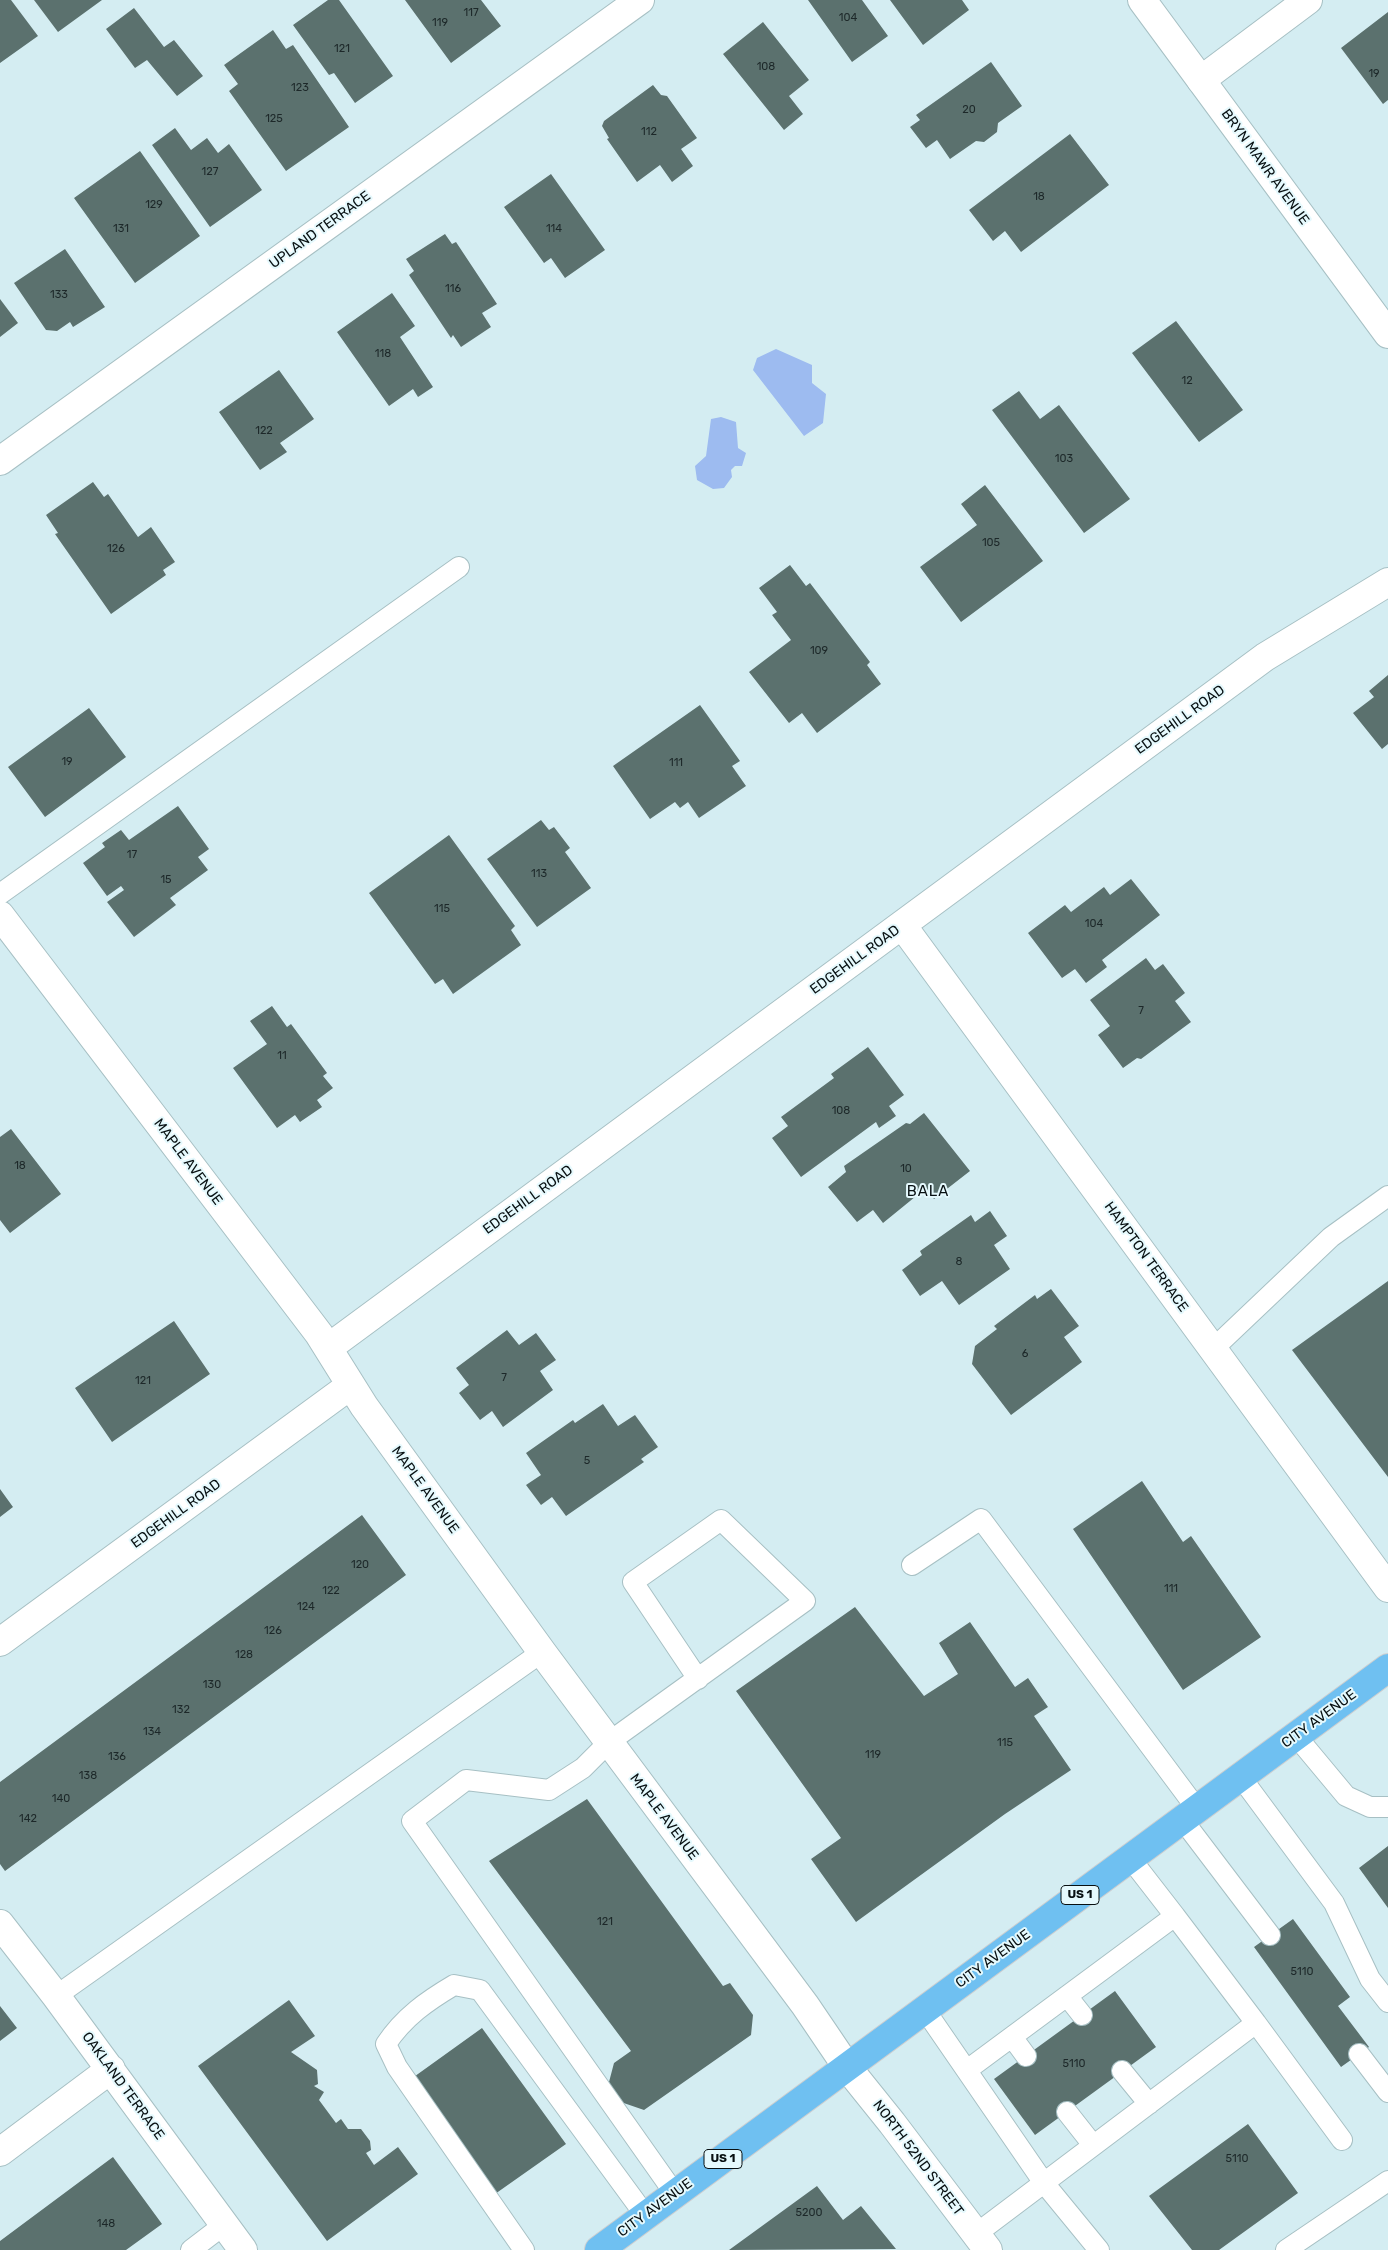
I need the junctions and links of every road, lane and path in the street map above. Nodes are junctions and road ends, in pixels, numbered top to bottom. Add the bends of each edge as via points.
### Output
1 (640, 0) edge
2 (1142, 0) edge
3 (1308, 0) edge
4 (1201, 80) junction
5 (1388, 334) edge
6 (0, 461) edge
7 (459, 566) dead end
8 (1388, 582) edge
9 (0, 894) edge
10 (0, 915) edge
11 (902, 925) junction
12 (1388, 1196) edge
13 (328, 1348) junction
14 (1213, 1349) junction
15 (351, 1385) junction
16 (912, 1565) dead end
17 (1388, 1588) edge
18 (0, 1642) edge
19 (542, 1652) junction
20 (1388, 1670) edge
21 (698, 1678) junction
22 (1296, 1736) junction
23 (609, 1742) junction
24 (1240, 1776) junction
25 (1388, 1807) edge
26 (1190, 1814) junction
27 (1130, 1858) junction
28 (1175, 1916) junction
29 (0, 1924) edge
30 (1270, 1935) dead end
31 (56, 1996) junction
32 (1067, 1996) junction
33 (1388, 2002) edge
34 (925, 2010) junction
35 (1082, 2015) dead end
36 (1256, 2023) junction
37 (1012, 2037) junction
38 (1358, 2054) dead end
39 (1026, 2056) dead end
40 (847, 2067) junction
41 (111, 2069) junction
42 (967, 2070) junction
43 (1122, 2071) dead end
44 (1388, 2092) edge
45 (1149, 2104) junction
46 (1067, 2112) dead end
47 (1342, 2140) dead end
48 (1093, 2145) junction
49 (0, 2152) edge
50 (1388, 2181) edge
51 (1044, 2183) junction
52 (676, 2194) junction
53 (645, 2216) junction
54 (225, 2224) junction
55 (982, 2242) edge
56 (191, 2250) edge
57 (243, 2250) edge
58 (524, 2250) edge
59 (599, 2250) edge
60 (1100, 2250) edge
61 (1286, 2250) edge

1 - 6 street, UPLAND TERRACE
2 - 4 street, BRYN MAWR AVENUE
3 - 4 street
4 - 5 street, BRYN MAWR AVENUE
7 - 9 lane
8 - 11 street, EDGEHILL ROAD via 1265,657
10 - 13 street, MAPLE AVENUE
11 - 13 street, EDGEHILL ROAD
11 - 14 street, HAMPTON TERRACE
12 - 14 lane via 1331,1237
13 - 15 street, MAPLE AVENUE
14 - 17 street, HAMPTON TERRACE
15 - 18 street, EDGEHILL ROAD
15 - 19 street, MAPLE AVENUE
16 - 26 lane via 981,1519
19 - 23 street, MAPLE AVENUE
19 - 31 lane
20 - 22 highway, CITY AVENUE / US 1
21 - 21 lane via 806,1602 721,1520 633,1582
21 - 23 lane
22 - 24 highway, CITY AVENUE / US 1
22 - 25 lane via 1346,1796 1370,1807
23 - 40 street, MAPLE AVENUE
23 - 52 lane via 583,1768 549,1790 466,1780 412,1821
24 - 26 highway, CITY AVENUE / US 1
24 - 33 lane via 1334,1903 1370,1979
26 - 27 highway, CITY AVENUE / US 1
26 - 30 lane
27 - 28 lane
27 - 34 highway, CITY AVENUE / US 1
28 - 32 lane
28 - 36 lane
29 - 31 street, OAKLAND TERRACE
31 - 41 street, OAKLAND TERRACE
32 - 35 lane
32 - 37 lane
34 - 40 highway, CITY AVENUE / US 1
34 - 42 lane
36 - 45 lane
36 - 47 lane
37 - 39 lane
37 - 42 lane
38 - 44 lane
40 - 52 highway, CITY AVENUE / US 1
40 - 55 street, NORTH 52ND STREET
41 - 49 street
41 - 54 street, OAKLAND TERRACE
42 - 51 lane
43 - 45 lane
45 - 48 lane
46 - 48 lane
48 - 51 lane
50 - 61 lane
51 - 55 lane
51 - 60 lane
52 - 53 highway, CITY AVENUE / US 1
53 - 58 lane via 480,1990 454,1984 398,2026 386,2044 397,2067
53 - 59 highway, CITY AVENUE / US 1
54 - 56 lane
54 - 57 street, OAKLAND TERRACE

